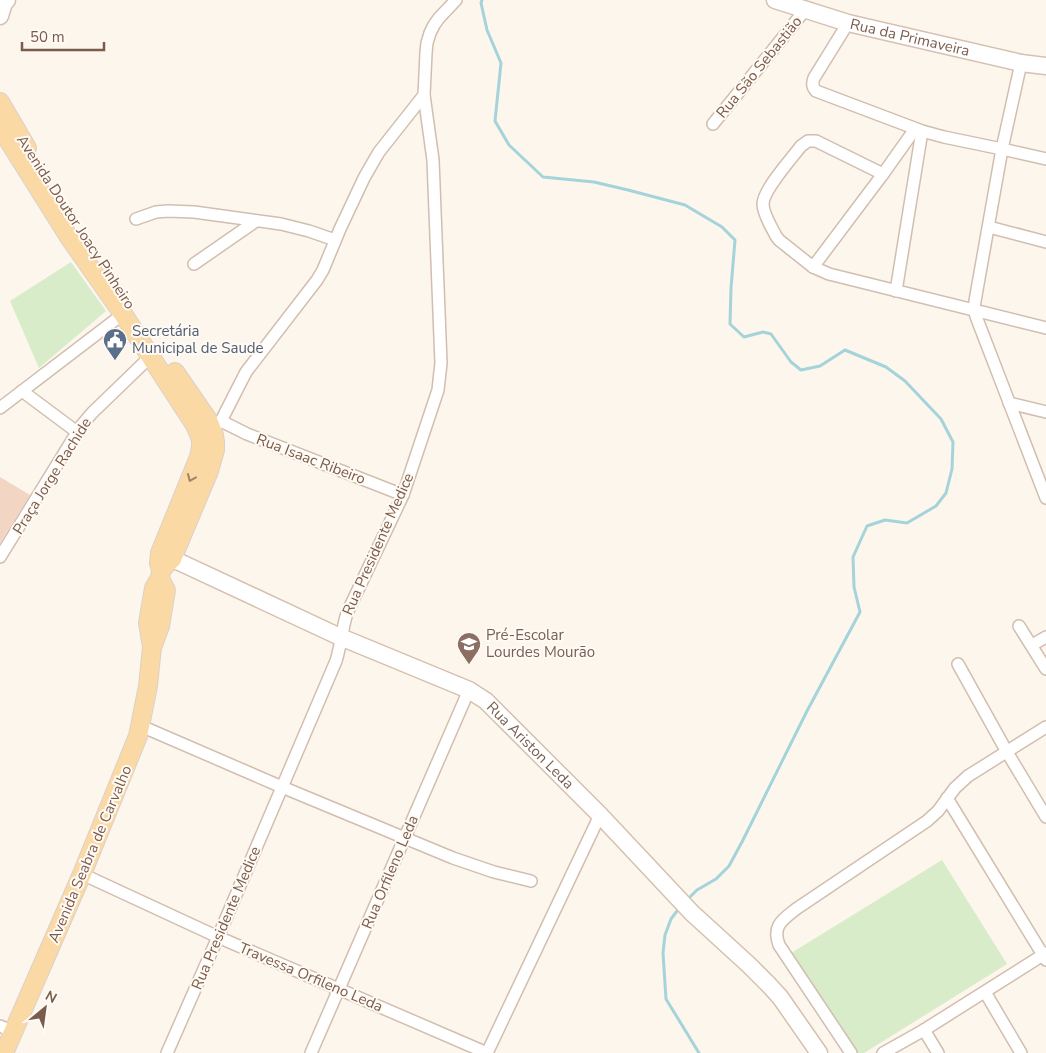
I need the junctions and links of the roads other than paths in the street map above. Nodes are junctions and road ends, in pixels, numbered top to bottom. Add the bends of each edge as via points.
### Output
1 (456, 0) edge
2 (775, 0) edge
3 (806, 10) junction
4 (848, 23) junction
5 (1021, 63) junction
6 (1046, 66) edge
7 (424, 95) junction
8 (0, 102) edge
9 (713, 124) dead end
10 (0, 127) edge
11 (919, 130) junction
12 (1002, 149) junction
13 (1046, 159) edge
14 (883, 174) junction
15 (52, 199) junction
16 (136, 218) dead end
17 (256, 221) junction
18 (989, 227) junction
19 (335, 240) junction
20 (1046, 242) edge
21 (194, 264) dead end
22 (813, 266) junction
23 (896, 291) junction
24 (974, 310) junction
25 (123, 314) junction
26 (1046, 328) edge
27 (151, 356) junction
28 (22, 391) junction
29 (1009, 403) junction
30 (0, 408) edge
31 (1046, 412) edge
32 (212, 430) junction
33 (77, 432) junction
34 (403, 495) junction
35 (1046, 498) edge
36 (0, 557) edge
37 (163, 565) junction
38 (1019, 626) dead end
39 (341, 637) junction
40 (1046, 637) edge
41 (1032, 645) junction
42 (958, 664) dead end
43 (1046, 669) edge
44 (469, 690) junction
45 (141, 726) junction
46 (1046, 727) edge
47 (1007, 752) junction
48 (282, 787) junction
49 (947, 798) junction
50 (600, 815) junction
51 (1046, 817) edge
52 (405, 838) junction
53 (82, 874) junction
54 (531, 881) dead end
55 (218, 937) junction
56 (1045, 956) edge
57 (339, 990) junction
58 (985, 992) junction
59 (7, 1029) edge
60 (924, 1030) junction
61 (4, 1053) edge
62 (167, 1053) edge
63 (311, 1053) edge
64 (487, 1053) edge
65 (818, 1053) edge
66 (851, 1053) edge
67 (883, 1053) edge
68 (938, 1053) edge
69 (1021, 1053) edge

1 - 7 street, Rua Presidente Medice via 430,33
2 - 3 street, Rua da Primaveira
3 - 4 street, Rua da Primaveira
3 - 9 street, Rua São Sebastião
4 - 5 street, Rua da Primaveira
4 - 11 street via 814,78 814,89
5 - 6 street, Rua da Primaveira
5 - 12 street
7 - 19 street via 376,158
7 - 34 street, Rua Presidente Medice via 433,160 441,363 438,390
8 - 15 main road, Avenida Doutor Joacy Pinheiro
10 - 15 main road, Avenida Doutor Joacy Pinheiro
11 - 12 street
11 - 14 street
11 - 23 street
12 - 13 street
12 - 18 street
14 - 22 street
14 - 22 street via 812,140 802,146 768,189 763,205 776,236
15 - 25 main road, Avenida Doutor Joacy Pinheiro via 69,237
15 - 32 main road, Avenida Doutor Joacy Pinheiro via 84,239
16 - 17 street via 174,211
17 - 19 street via 293,227
17 - 21 street
18 - 20 street
18 - 24 street
19 - 32 street via 317,280 246,372
22 - 23 street via 837,277
23 - 24 street
24 - 26 street
24 - 29 street
25 - 27 main road, Avenida Doutor Joacy Pinheiro
25 - 28 street
27 - 32 main road, Avenida Doutor Joacy Pinheiro
27 - 33 street, Praça Jorge Rachide via 92,413
28 - 30 street
28 - 33 street
29 - 31 street
29 - 35 street
32 - 34 street, Rua Isaac Ribeiro via 247,434
32 - 37 main road, Avenida Seabra de Carvalho via 201,448
33 - 36 street, Praça Jorge Rachide
34 - 39 street, Rua Presidente Medice via 347,614
37 - 39 street, Rua Ariston Leda
37 - 45 main road, Avenida Seabra de Carvalho via 154,588 148,623 152,648
38 - 41 street
39 - 44 street, Rua Ariston Leda
39 - 48 street, Rua Presidente Medice via 336,661
40 - 41 street
41 - 43 street
42 - 47 street
44 - 50 street, Rua Ariston Leda via 486,701
44 - 52 street, Rua Orfileno Leda
45 - 48 street
45 - 53 main road, Avenida Seabra de Carvalho
46 - 47 street
47 - 49 street via 968,776
47 - 51 street
48 - 52 street
48 - 55 street, Rua Presidente Medice
49 - 56 street
49 - 66 street via 927,821 780,922 776,934 779,945
50 - 64 street
50 - 65 street, Rua Ariston Leda via 692,913 768,983
52 - 54 street via 474,866
52 - 57 street, Rua Orfileno Leda
53 - 55 street, Travessa Orfileno Leda
53 - 59 main road, Avenida Seabra de Carvalho
55 - 57 street, Travessa Orfileno Leda
55 - 62 street, Rua Presidente Medice
56 - 58 street
57 - 63 street, Rua Orfileno Leda
57 - 64 street, Travessa Orfileno Leda
58 - 60 street
58 - 69 street
59 - 61 main road, Avenida Seabra de Carvalho
60 - 67 street
60 - 68 street

